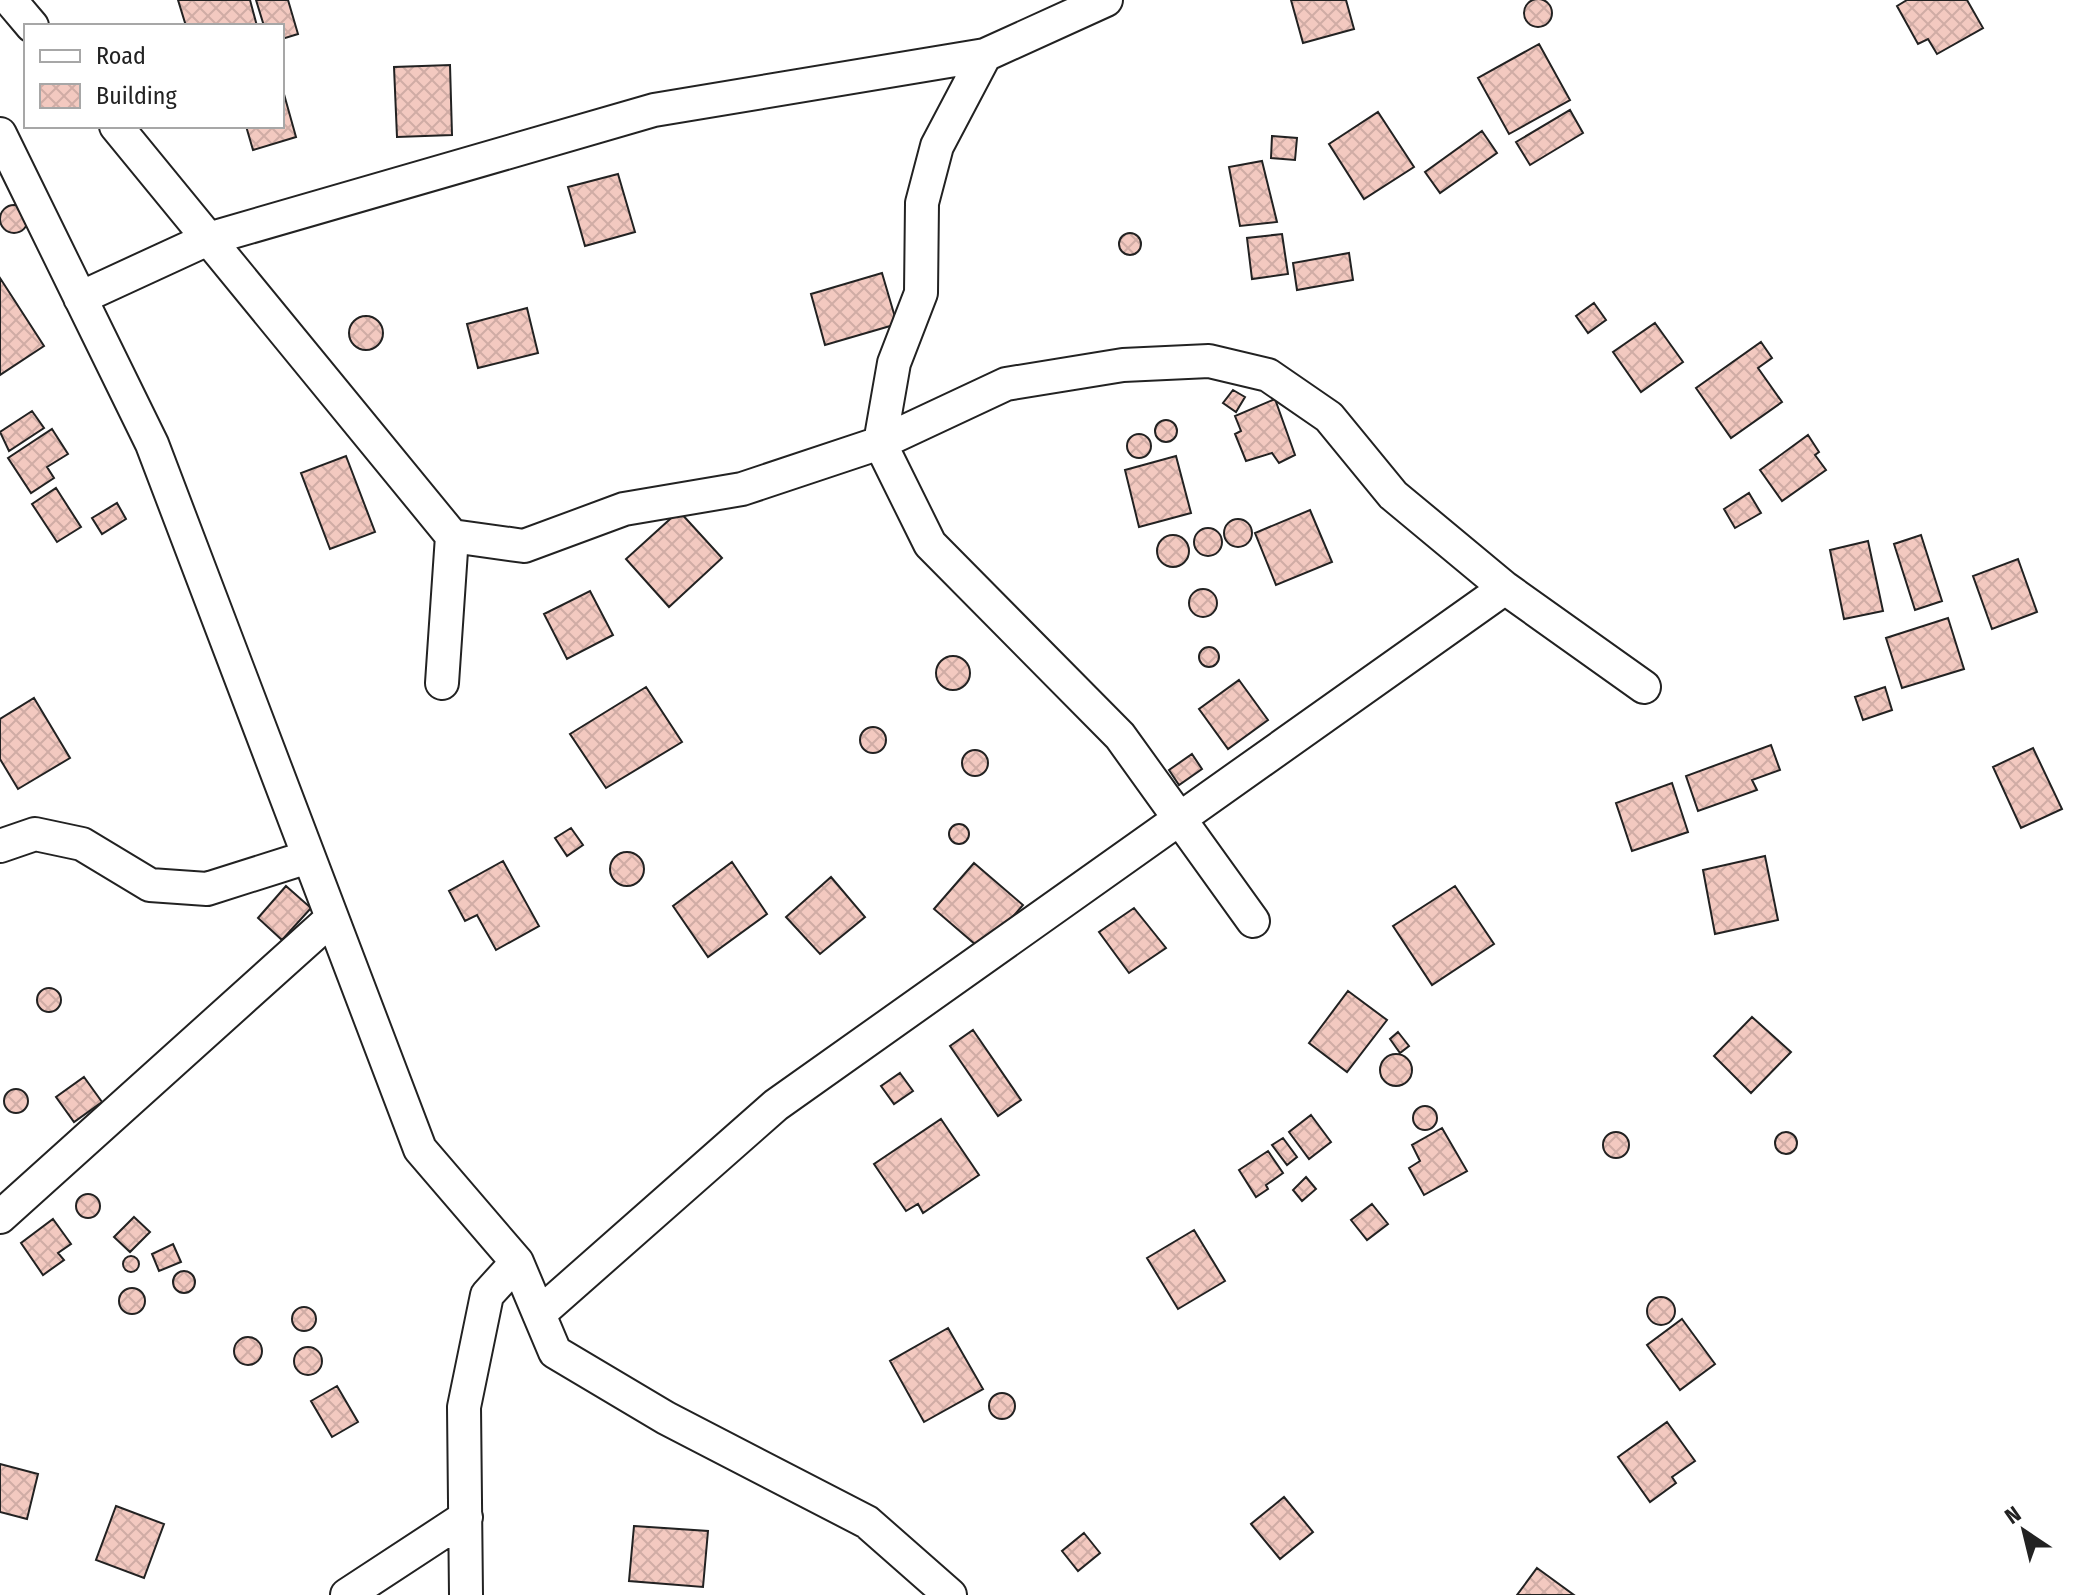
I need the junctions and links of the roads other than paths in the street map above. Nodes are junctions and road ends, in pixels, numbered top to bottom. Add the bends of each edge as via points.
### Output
1 (10, 0) edge
2 (1106, 0) edge
3 (30, 24) edge
4 (985, 55) junction
5 (118, 128) edge
6 (0, 134) edge
7 (208, 239) junction
8 (80, 298) junction
9 (880, 443) junction
10 (452, 536) junction
11 (1505, 588) junction
12 (442, 683) dead end
13 (1644, 687) dead end
14 (1178, 816) junction
15 (0, 846) edge
16 (308, 857) junction
17 (331, 919) junction
18 (1253, 921) dead end
19 (0, 1217) edge
20 (517, 1262) junction
21 (539, 1314) junction
22 (466, 1517) junction
23 (347, 1595) edge
24 (466, 1595) edge
25 (950, 1595) edge

1 - 3 street
2 - 4 street
4 - 7 street via 654,110
4 - 9 street via 937,146 922,203 921,293 894,363
5 - 7 street
6 - 8 street
7 - 8 street
7 - 10 street
8 - 16 street via 152,444
9 - 10 street via 742,489 624,509 524,546
9 - 11 street via 1006,384 1123,365 1209,361 1268,375 1329,417 1393,495
9 - 14 street via 930,544 1120,736
10 - 12 street
11 - 13 street
11 - 14 street
14 - 18 street
14 - 21 street via 776,1105
15 - 16 street via 35,834 82,844 150,885 207,889
16 - 17 street
17 - 19 street
17 - 20 street via 420,1149
20 - 21 street
20 - 22 street via 487,1295 464,1407
21 - 25 street via 555,1352 666,1418 867,1522
22 - 23 street
22 - 24 street

